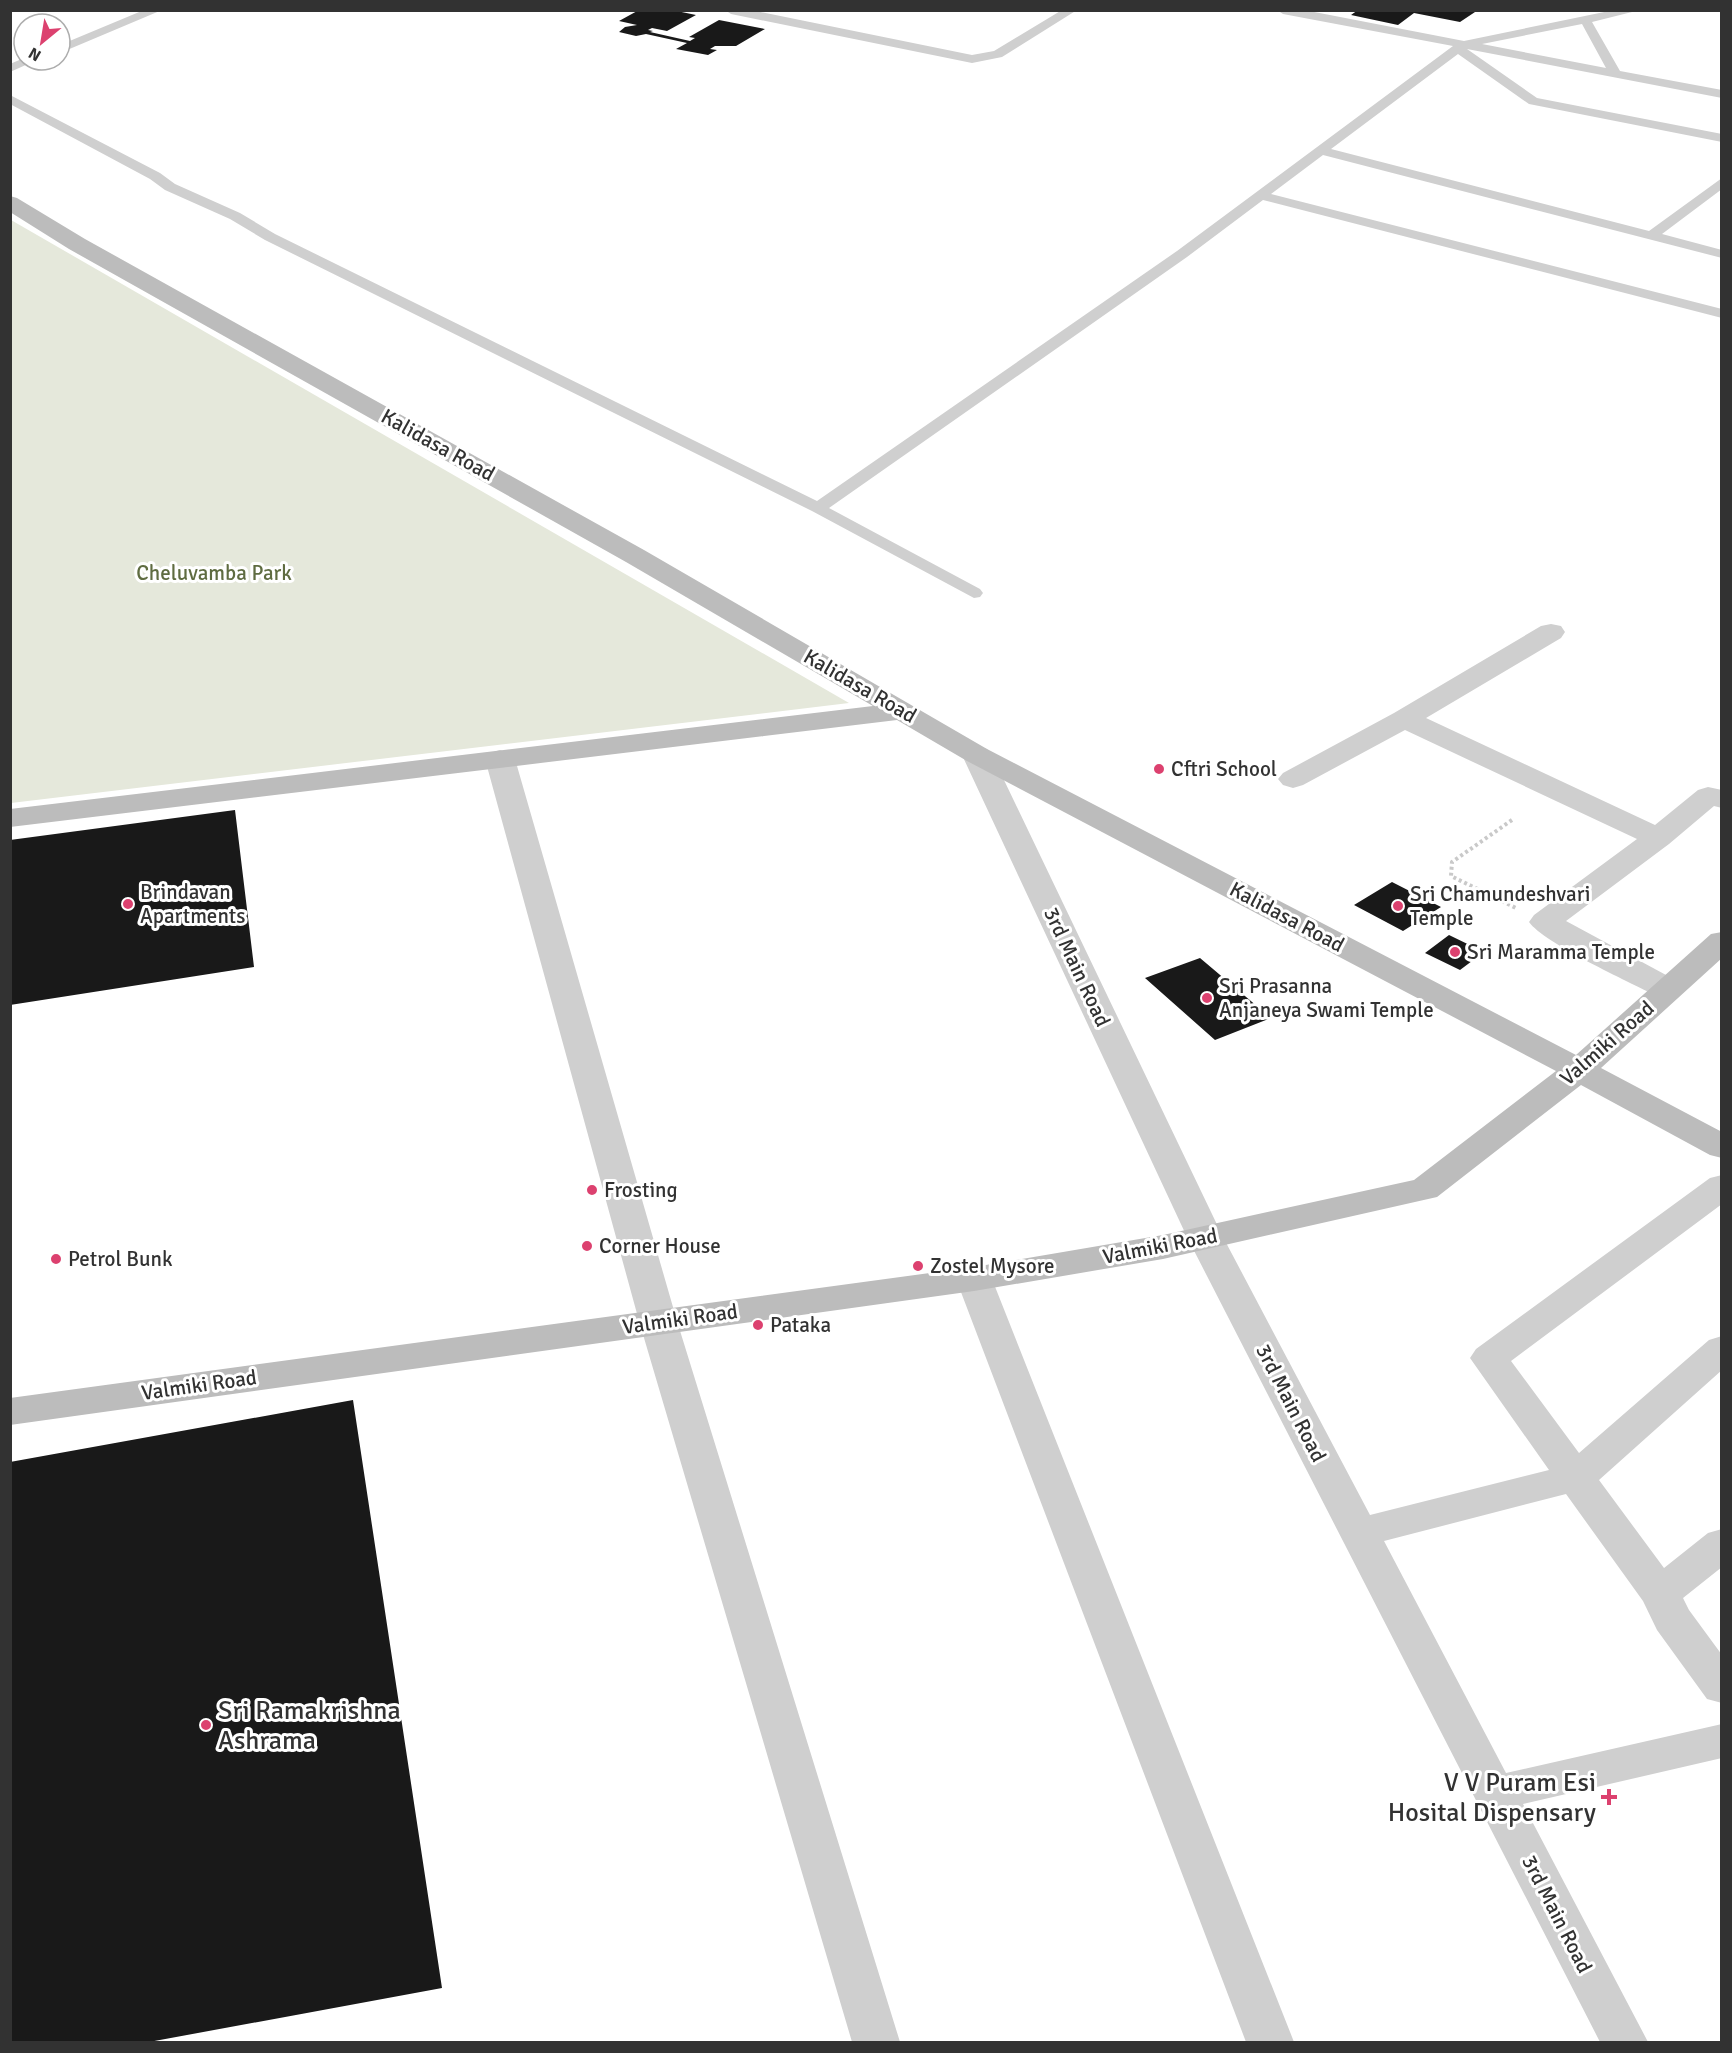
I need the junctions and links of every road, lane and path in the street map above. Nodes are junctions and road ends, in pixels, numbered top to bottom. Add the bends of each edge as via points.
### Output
1 (156, 10) edge
2 (732, 10) edge
3 (1071, 10) edge
4 (1283, 10) edge
5 (1634, 10) edge
6 (1327, 14) edge
7 (1586, 21) junction
8 (72, 44) edge
9 (1460, 46) junction
10 (1615, 73) junction
11 (1722, 94) edge
12 (10, 99) edge
13 (1722, 138) edge
14 (1321, 150) junction
15 (1721, 183) edge
16 (1260, 195) junction
17 (10, 202) edge
18 (1652, 235) junction
19 (1722, 254) edge
20 (1722, 314) edge
21 (818, 508) junction
22 (974, 593) dead end
23 (1551, 632) dead end
24 (904, 711) junction
25 (1404, 718) junction
26 (977, 755) junction
27 (500, 759) junction
28 (1293, 779) dead end
29 (1722, 799) edge
30 (10, 818) edge
31 (1512, 820) dead end
32 (1658, 838) junction
33 (1545, 922) junction
34 (1722, 941) edge
35 (1668, 989) junction
36 (1579, 1070) junction
37 (1722, 1147) edge
38 (1722, 1186) edge
39 (1205, 1238) junction
40 (974, 1279) junction
41 (658, 1321) junction
42 (1722, 1349) edge
43 (10, 1412) edge
44 (1577, 1477) junction
45 (1359, 1533) junction
46 (1722, 1544) edge
47 (1660, 1594) junction
48 (1722, 1687) edge
49 (1722, 1741) edge
50 (1494, 1793) junction
51 (876, 2043) edge
52 (1270, 2043) edge
53 (1624, 2043) edge

1 - 8 lane
2 - 3 lane via 972,59 998,54
4 - 6 lane
5 - 7 lane
6 - 9 lane
7 - 9 lane
7 - 10 lane
9 - 10 lane
9 - 13 lane via 1533,101
9 - 14 lane
10 - 11 lane
12 - 21 lane via 170,187
14 - 16 lane
14 - 18 lane
15 - 18 lane
16 - 20 lane
16 - 21 lane via 1182,254
17 - 24 street, Kalidasa Road via 76,244
18 - 19 lane
21 - 22 lane
23 - 25 street
24 - 26 street, Kalidasa Road
24 - 27 street
25 - 28 street
25 - 32 street
26 - 36 street, Kalidasa Road
26 - 39 street, 3rd Main Road
27 - 30 street
27 - 41 street
29 - 32 street via 1708,796
31 - 33 path via 1452,862 1451,876
32 - 33 street
33 - 35 street
34 - 35 street, Valmiki Road
35 - 36 street, Valmiki Road
36 - 37 street, Kalidasa Road
36 - 39 street, Valmiki Road via 1425,1189
38 - 44 street via 1489,1358
39 - 40 street, Valmiki Road
39 - 45 street, 3rd Main Road
40 - 41 street, Valmiki Road
40 - 52 street
41 - 43 street, Valmiki Road
41 - 51 street
42 - 44 street
44 - 45 street
44 - 47 street
45 - 50 street, 3rd Main Road
46 - 47 street
47 - 48 street via 1672,1619
49 - 50 street
50 - 53 street, 3rd Main Road

